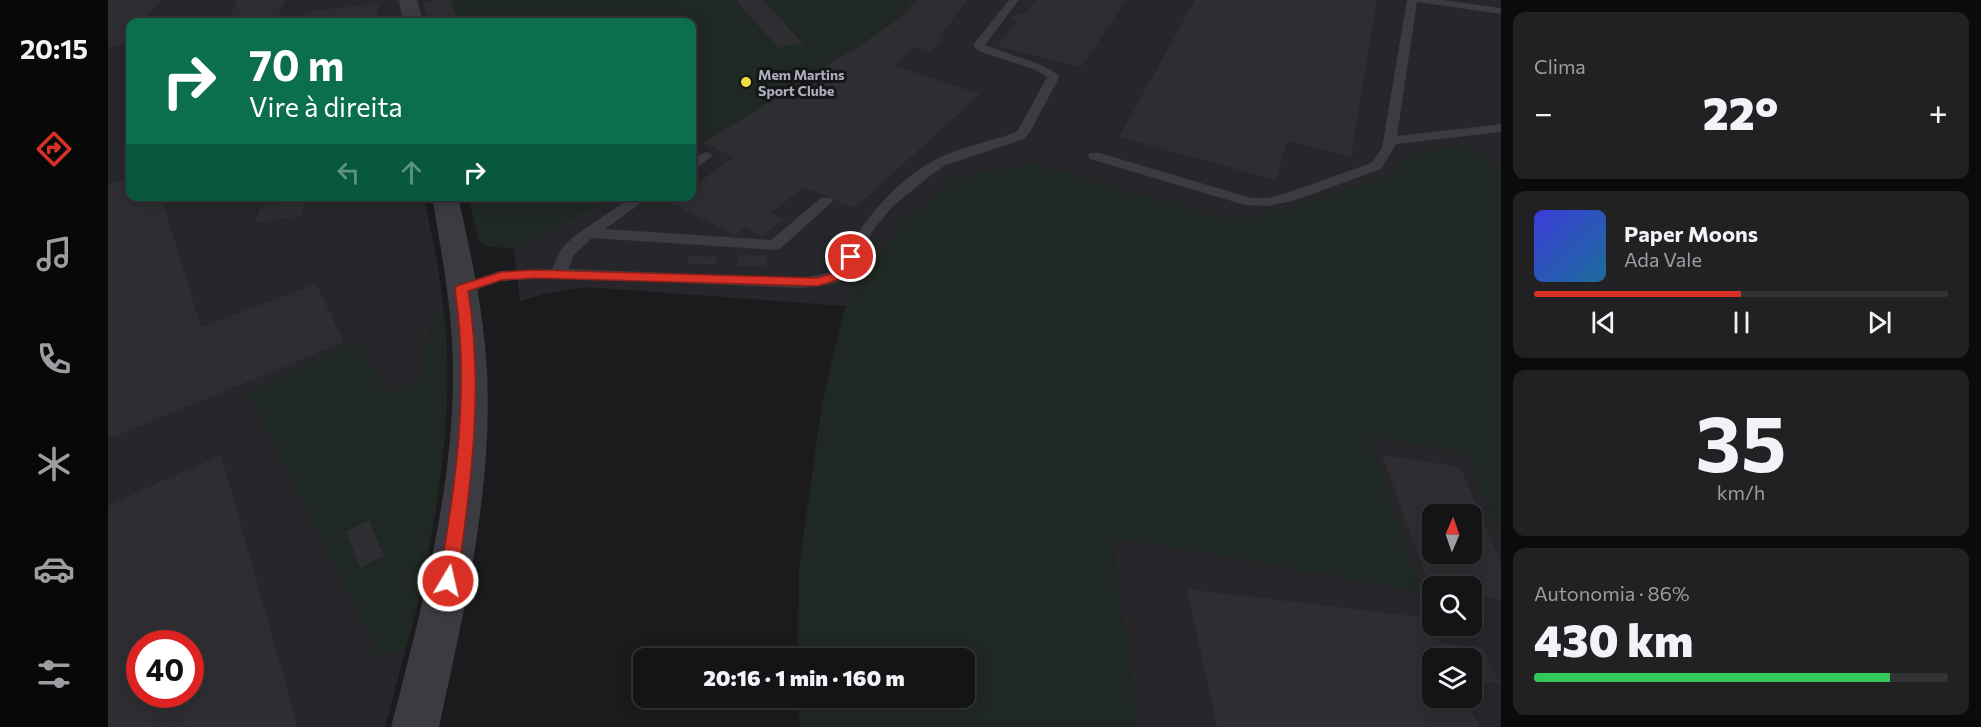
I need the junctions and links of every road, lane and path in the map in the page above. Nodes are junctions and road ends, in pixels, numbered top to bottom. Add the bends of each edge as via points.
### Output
1 (408, 0) edge
2 (1014, 0) edge
3 (1412, 0) edge
4 (1420, 0) edge
5 (1501, 11) edge
6 (413, 18) edge
7 (1501, 128) edge
8 (1390, 141) junction
9 (705, 156) dead end
10 (1095, 156) dead end
11 (696, 162) edge
12 (446, 201) edge
13 (637, 201) edge
14 (826, 201) dead end
15 (589, 233) junction
16 (557, 274) junction
17 (462, 289) junction
18 (415, 727) edge

1 - 6 street
2 - 16 lane via 979,45 1054,76 1023,132 941,162 906,186 868,227 838,276 802,283
3 - 8 lane
4 - 5 lane
7 - 8 lane
8 - 10 lane via 1376,166 1268,202 1250,202
9 - 11 lane
12 - 17 street
13 - 15 lane
14 - 15 lane via 774,245
15 - 16 lane via 573,245
16 - 17 lane via 501,276
17 - 18 street via 469,398 463,490 444,604

